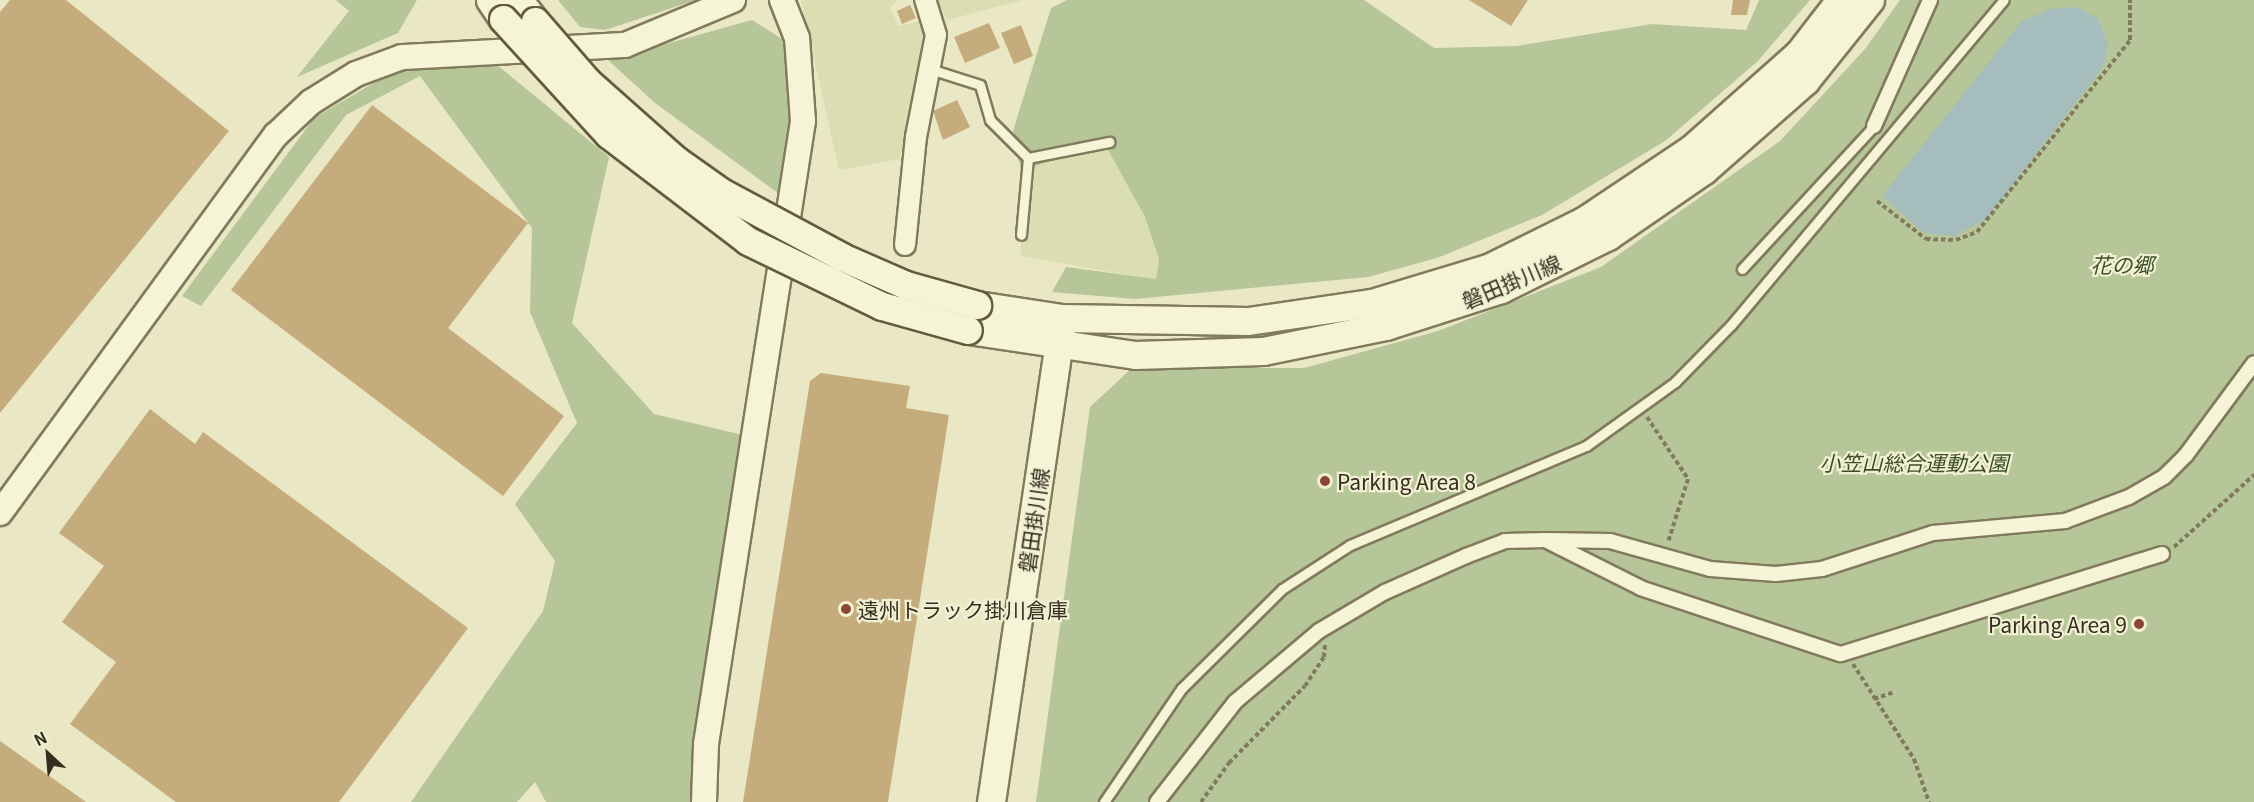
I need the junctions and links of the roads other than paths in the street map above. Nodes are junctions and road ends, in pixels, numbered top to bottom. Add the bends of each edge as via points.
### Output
1 (734, 0) edge
2 (782, 0) edge
3 (925, 0) edge
4 (1840, 0) edge
5 (1870, 0) edge
6 (1930, 0) edge
7 (2004, 0) edge
8 (512, 10) edge
9 (930, 69) junction
10 (1874, 126) joint
11 (1109, 142) dead end
12 (1028, 158) junction
13 (1021, 235) dead end
14 (905, 245) dead end
15 (1742, 269) dead end
16 (1062, 318) junction
17 (1059, 345) junction
18 (2254, 363) edge
19 (0, 513) edge
20 (1545, 540) junction
21 (2162, 554) road end
22 (704, 802) edge
23 (991, 802) edge
24 (1104, 802) edge
25 (1157, 802) edge

1 - 19 street via 625,45 402,57 356,74 311,102 276,135
2 - 22 street via 797,38 803,121 706,744
3 - 9 street via 936,35
4 - 16 main road, 磐田掛川線 via 1799,53 1691,149 1585,220 1488,268 1317,314 1182,323
5 - 17 main road, 磐田掛川線 via 1805,81 1704,170 1608,236 1501,289 1386,326 1263,351 1135,355
6 - 10 street
7 - 24 lane via 1731,325 1642,409 1562,458 1350,545 1282,589 1181,689
8 - 16 main road, bridge via 676,160 721,192 842,257 906,285 977,305
8 - 17 main road, bridge via 608,134 748,241 882,306 968,330
9 - 12 lane via 980,85 990,120
9 - 14 street
10 - 15 lane
11 - 12 lane
12 - 13 lane
16 - 17 main road, 磐田掛川線
17 - 23 main road, 磐田掛川線
18 - 20 street via 2186,455 2164,477 2129,497 2065,521 1933,533 1822,569 1776,574 1710,569 1664,554 1575,537
20 - 21 street via 1641,588 1840,654
20 - 25 street via 1505,541 1466,556 1385,592 1319,631 1235,702

